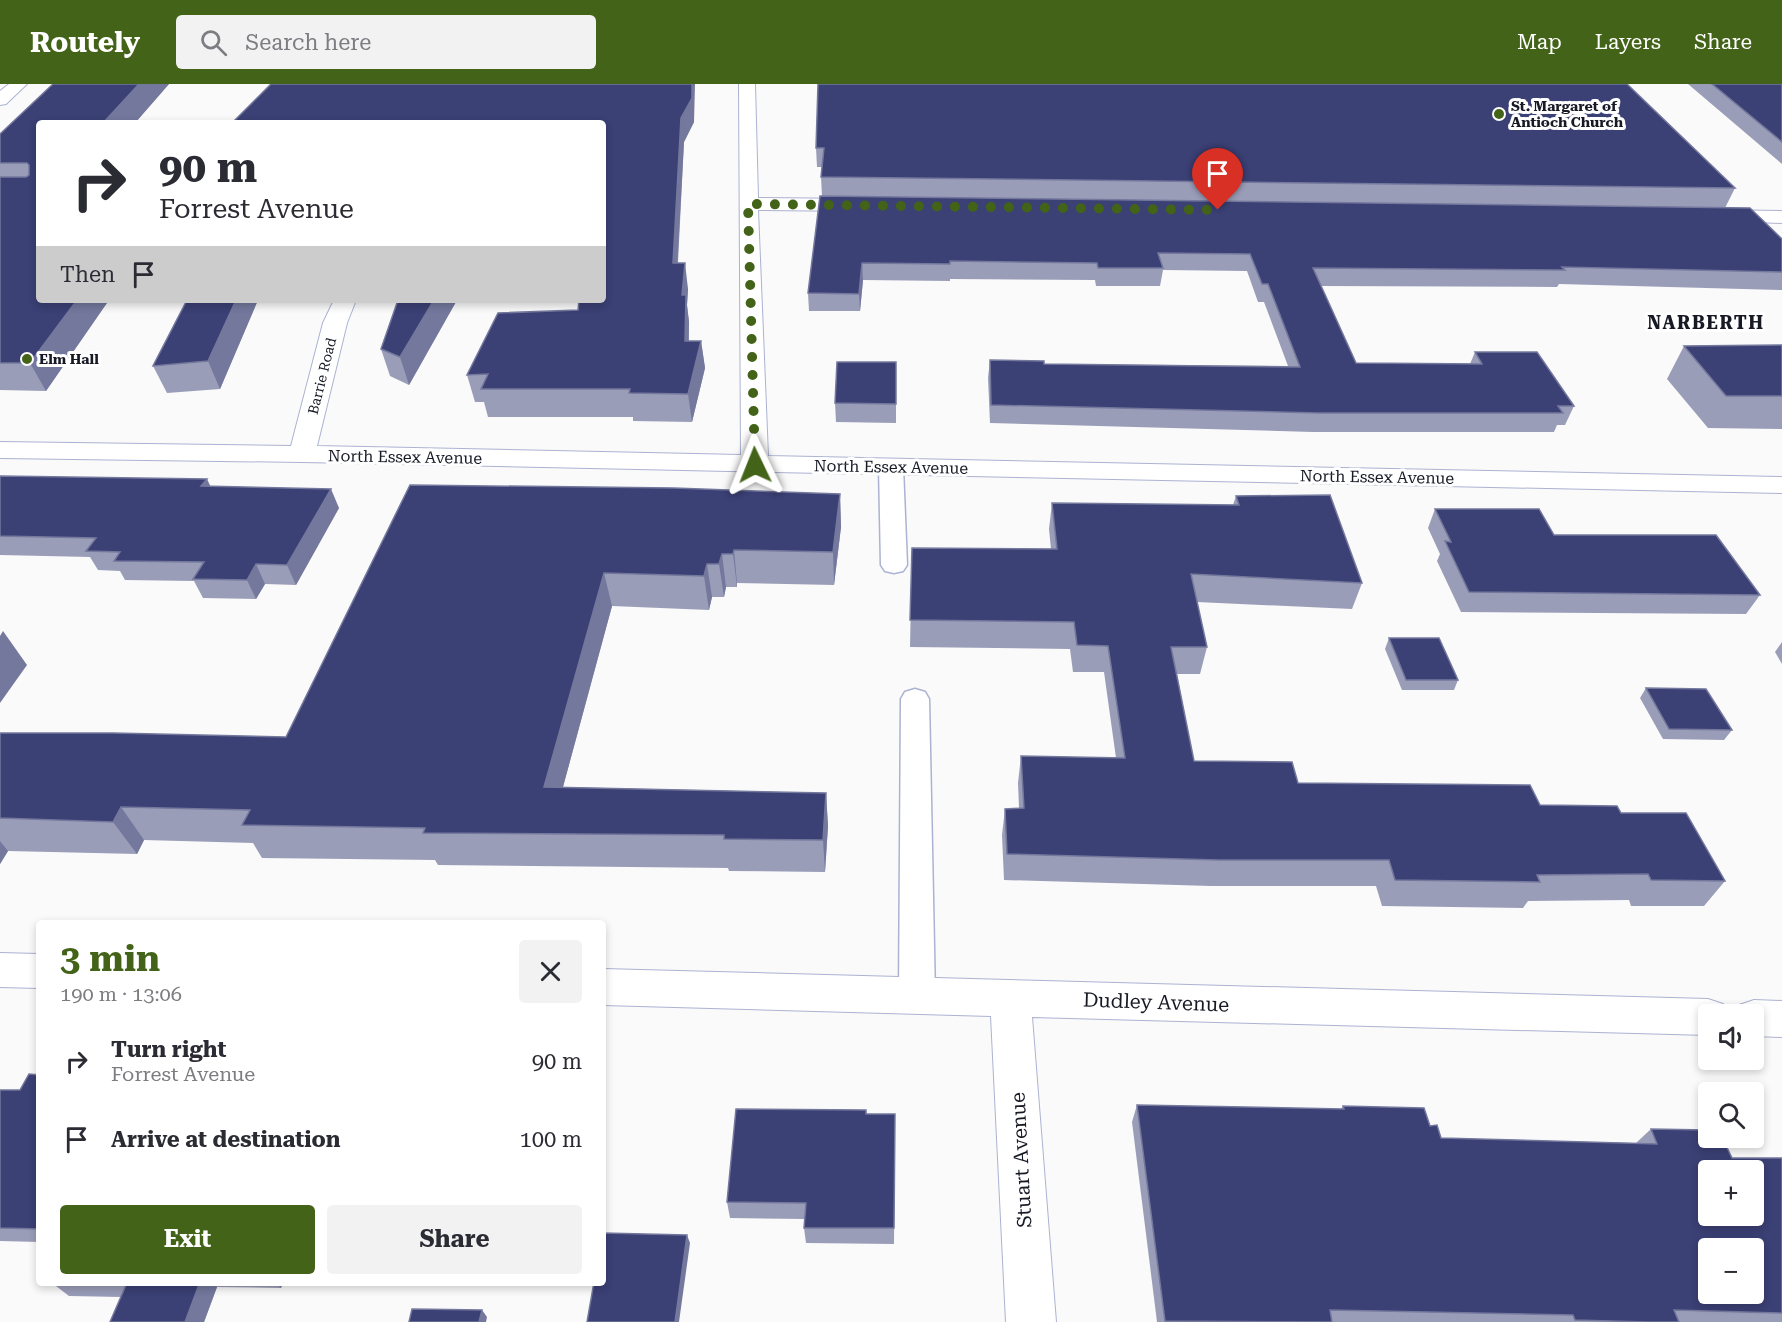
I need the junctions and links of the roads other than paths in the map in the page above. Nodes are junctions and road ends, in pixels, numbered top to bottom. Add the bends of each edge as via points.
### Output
1 (19, 84) edge
2 (747, 84) edge
3 (0, 100) edge
4 (748, 204) junction
5 (878, 206) edge
6 (1699, 216) edge
7 (1782, 217) edge
8 (344, 303) edge
9 (0, 450) edge
10 (302, 454) junction
11 (755, 465) junction
12 (891, 467) junction
13 (1782, 485) edge
14 (894, 565) dead end
15 (915, 699) dead end
16 (0, 970) edge
17 (36, 972) edge
18 (606, 987) edge
19 (917, 996) junction
20 (1010, 999) junction
21 (1698, 1017) edge
22 (1764, 1018) edge
23 (1782, 1019) edge
24 (1030, 1322) edge

1 - 3 street
2 - 4 street
4 - 5 street
4 - 11 street
6 - 7 street
8 - 10 street, Barrie Road via 335,323
9 - 10 street, North Essex Avenue
10 - 11 street, North Essex Avenue
11 - 12 street, North Essex Avenue
12 - 13 street, North Essex Avenue
12 - 14 lane
15 - 19 lane
16 - 17 street
18 - 19 street, Dudley Avenue
19 - 20 street, Dudley Avenue
20 - 21 street, Dudley Avenue
20 - 24 street, Stuart Avenue
22 - 23 street

